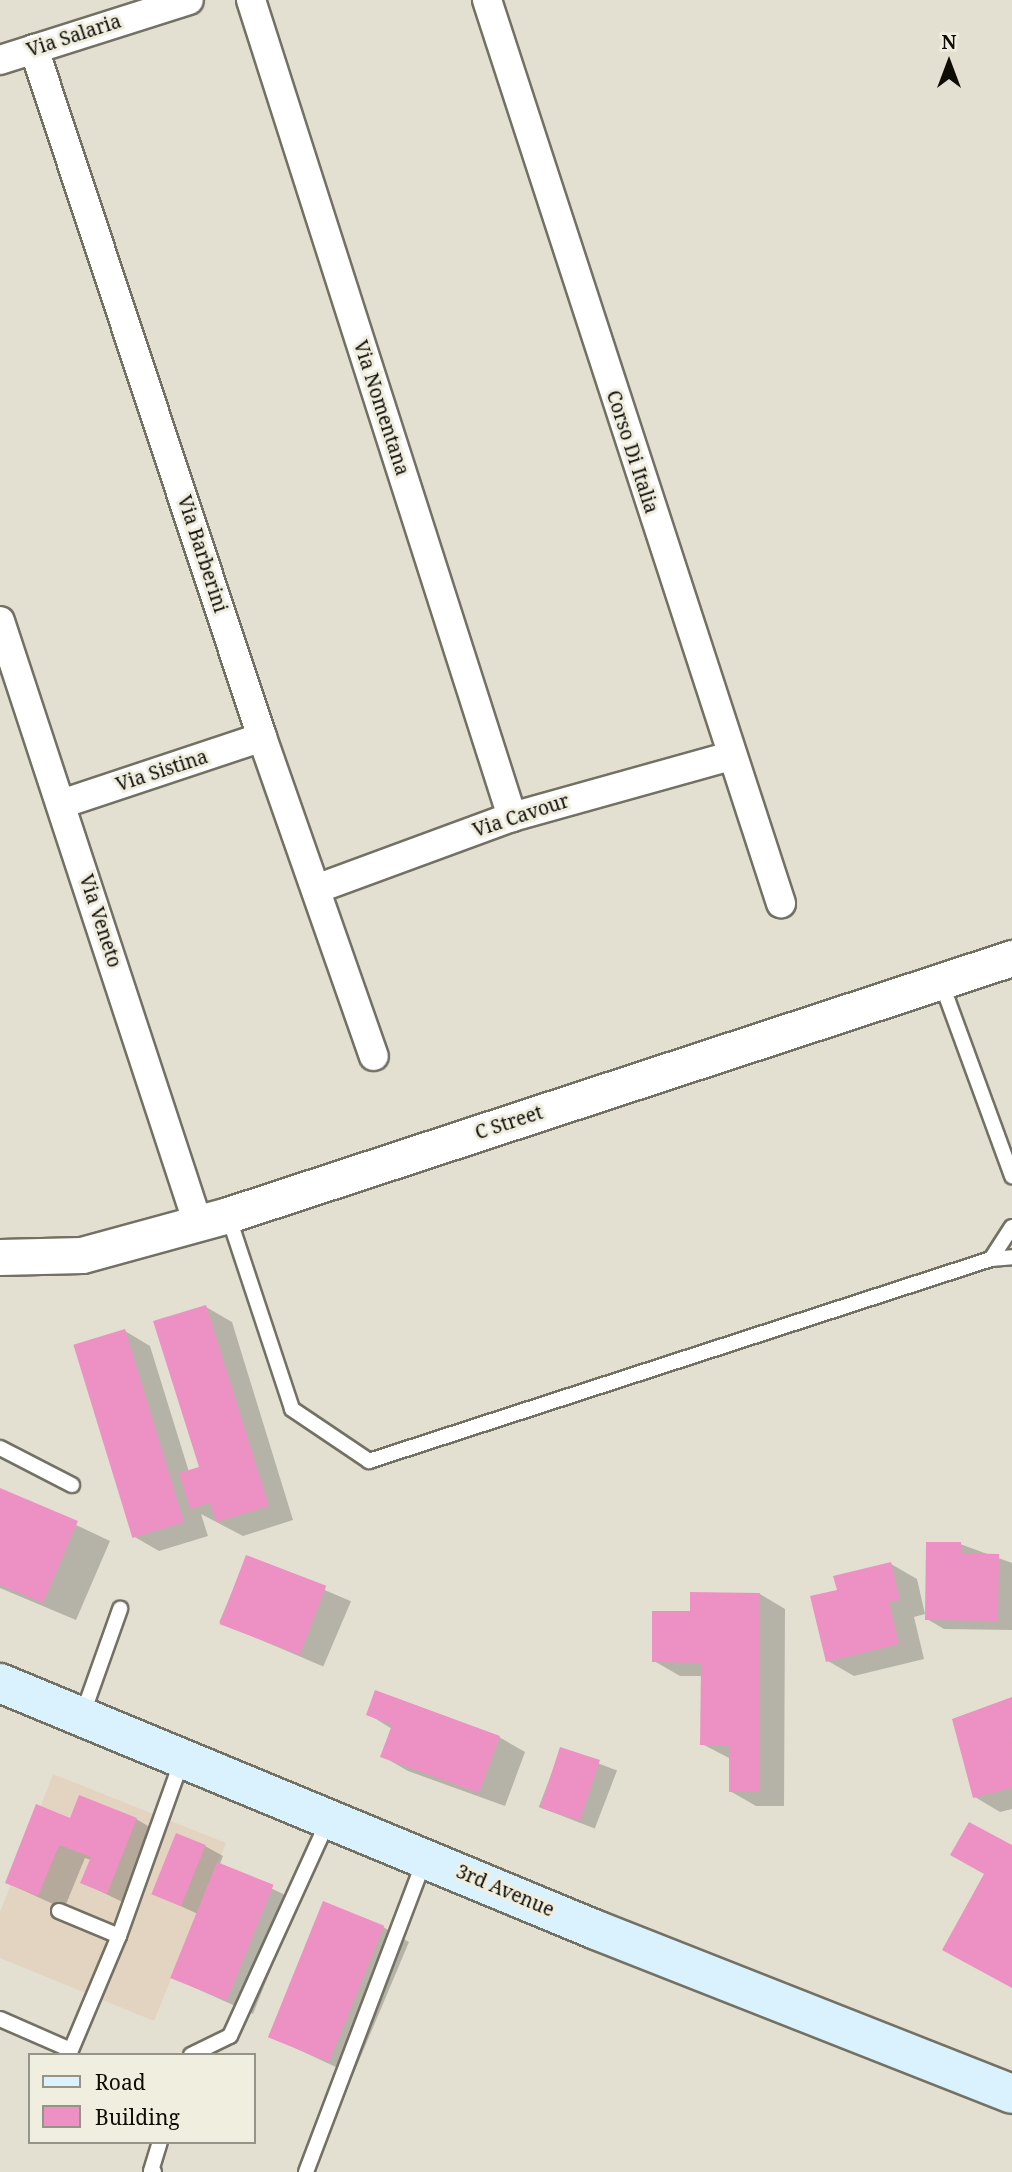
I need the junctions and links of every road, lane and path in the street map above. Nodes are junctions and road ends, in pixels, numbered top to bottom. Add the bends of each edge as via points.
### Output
1 (189, 0) edge
2 (251, 0) edge
3 (487, 0) edge
4 (34, 49) junction
5 (0, 60) edge
6 (0, 621) edge
7 (262, 737) junction
8 (730, 756) junction
9 (61, 804) junction
10 (512, 817) junction
11 (316, 889) junction
12 (781, 902) dead end
13 (1012, 958) edge
14 (941, 982) junction
15 (374, 1056) dead end
16 (1012, 1176) edge
17 (213, 1218) junction
18 (1012, 1227) edge
19 (0, 1257) edge
20 (1012, 1257) edge
21 (991, 1258) junction
22 (0, 1448) edge
23 (72, 1485) dead end
24 (120, 1609) dead end
25 (0, 1683) edge
26 (81, 1717) junction
27 (183, 1759) junction
28 (329, 1818) junction
29 (425, 1858) junction
30 (59, 1911) dead end
31 (119, 1936) junction
32 (0, 2019) edge
33 (195, 2053) edge
34 (1012, 2094) edge
35 (159, 2144) edge
36 (154, 2172) edge
37 (306, 2172) edge

1 - 4 street, Via Salaria
2 - 10 street, Via Nomentana
3 - 8 street, Corso Di Italia
4 - 5 street, Via Salaria
4 - 7 street, Via Barberini
6 - 9 street, Via Veneto
7 - 9 street, Via Sistina
7 - 11 street, Via Barberini
8 - 10 street, Via Cavour
8 - 12 street, Corso Di Italia
9 - 17 street, Via Veneto
10 - 11 street, Via Cavour
11 - 15 street, Via Barberini
13 - 14 street, C Street
14 - 16 lane
14 - 17 street, C Street
17 - 19 street, C Street via 82,1255
17 - 21 lane via 292,1409 369,1461
18 - 21 lane
20 - 21 lane
22 - 23 lane
24 - 26 lane
25 - 26 main road, 3rd Avenue
26 - 27 main road, 3rd Avenue
27 - 28 main road, 3rd Avenue
27 - 31 lane
28 - 29 main road, 3rd Avenue
28 - 33 lane via 230,2036
29 - 34 main road, 3rd Avenue via 970,2081
29 - 37 lane
30 - 31 lane
31 - 32 lane via 71,2050
35 - 36 lane via 150,2171

